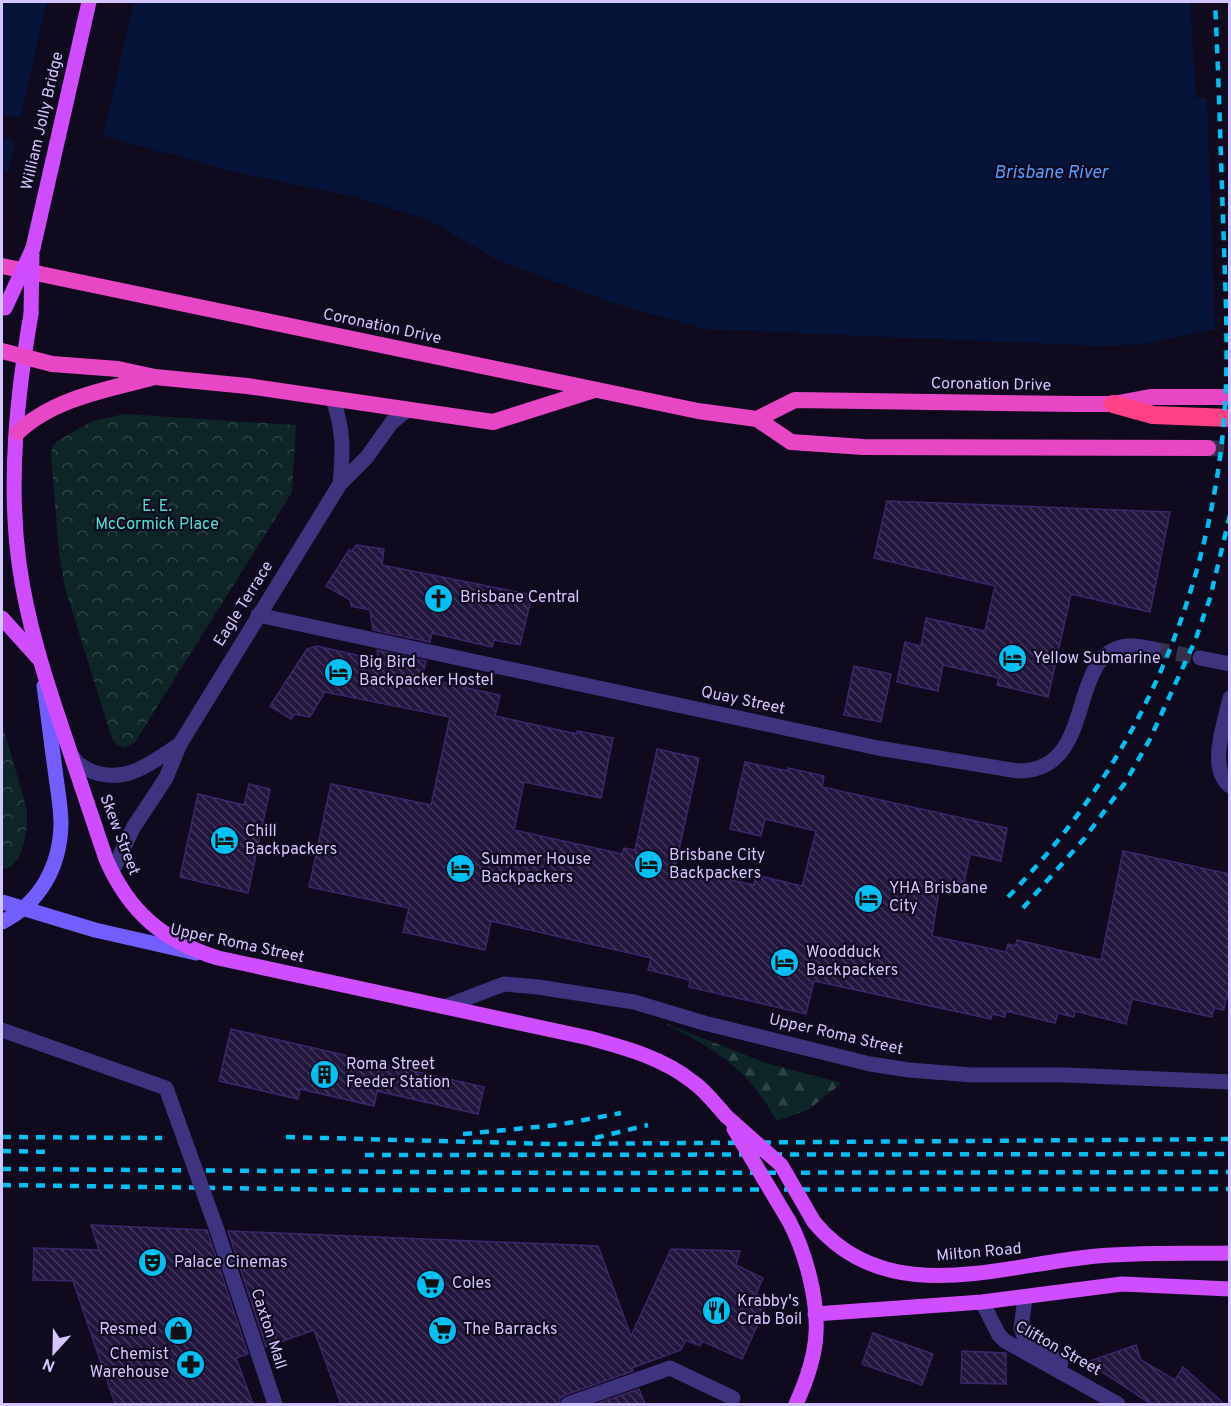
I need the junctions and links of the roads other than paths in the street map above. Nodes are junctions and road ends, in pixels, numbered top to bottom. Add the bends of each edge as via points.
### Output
1 (89, 2) edge
2 (33, 248) junction
3 (2, 266) edge
4 (3, 314) edge
5 (2, 351) edge
6 (23, 358) junction
7 (155, 377) junction
8 (595, 389) junction
9 (1230, 396) edge
10 (333, 399) junction
11 (1113, 404) junction
12 (406, 411) junction
13 (1230, 418) edge
14 (757, 419) junction
15 (17, 433) junction
16 (1208, 448) tunnel mouth
17 (340, 484) junction
18 (258, 615) junction
19 (2, 618) edge
20 (1154, 649) tunnel mouth
21 (1200, 658) tunnel mouth
22 (41, 664) junction
23 (1230, 664) edge
24 (1230, 698) edge
25 (180, 744) junction
26 (71, 754) junction
27 (1230, 786) edge
28 (112, 872) junction
29 (2, 902) edge
30 (24, 909) junction
31 (2, 922) edge
32 (228, 960) junction
33 (444, 1007) junction
34 (2, 1030) edge
35 (1230, 1082) edge
36 (726, 1116) junction
37 (1230, 1253) edge
38 (1230, 1289) edge
39 (1025, 1298) junction
40 (982, 1302) junction
41 (815, 1314) junction
42 (1102, 1394) junction
43 (733, 1398) dead end
44 (275, 1404) edge
45 (568, 1404) edge
46 (796, 1404) edge
47 (1118, 1404) edge

1 - 2 main road, William Jolly Bridge
2 - 4 main road, William Jolly Bridge, bridge
2 - 6 main road, William Jolly Bridge, bridge via 31,314
3 - 8 highway, Coronation Drive
5 - 6 highway
6 - 7 highway
6 - 15 main road, Skew Street
7 - 10 highway
7 - 15 highway via 72,400 36,418
8 - 12 highway via 493,422
8 - 14 highway, Coronation Drive
9 - 11 highway, Coronation Drive via 1150,397
10 - 12 highway
10 - 17 street, Eagle Terrace via 343,448
11 - 13 highway via 1153,415
11 - 14 highway, Coronation Drive via 795,400
12 - 17 street, Eagle Terrace via 392,422 368,457
14 - 16 highway, Coronation Drive via 791,442 845,446
15 - 22 main road, Skew Street via 18,561
17 - 18 street, Eagle Terrace
18 - 20 street, Quay Street via 878,748 1018,771 1043,768 1062,751 1092,676 1112,651 1125,646
18 - 25 street, Eagle Terrace
19 - 22 main road
21 - 23 street
22 - 26 main road, Skew Street
22 - 30 main road, Skew Street via 61,824 50,873
24 - 27 street via 1218,751 1218,768
25 - 26 street, Eagle Terrace via 142,769 124,775 90,771
25 - 28 street, Eagle Terrace via 166,778 133,828
26 - 28 main road, Skew Street
28 - 32 main road, Skew Street via 127,897 155,927 187,947
29 - 30 main road, Upper Roma Street
30 - 31 main road
30 - 32 main road, Upper Roma Street
32 - 33 main road, Upper Roma Street
33 - 35 street, Upper Roma Street via 504,984 529,986 634,1002 711,1025 909,1070
33 - 36 main road, Upper Roma Street via 589,1038 657,1060 695,1083
34 - 44 street, Caxton Mall, bridge via 166,1088
36 - 37 main road, Milton Road, bridge via 781,1166 814,1222 840,1246 866,1262 893,1271 941,1276 980,1274 1088,1257
36 - 41 main road, Upper Roma Street, bridge via 789,1221 803,1255
38 - 39 main road via 1122,1284
39 - 40 main road
39 - 42 street, Clifton Street via 1023,1334
40 - 41 main road
40 - 42 street, Clifton Street via 1005,1341
41 - 46 main road, Upper Roma Street via 812,1358
42 - 47 street, Clifton Street
43 - 45 street via 670,1368

